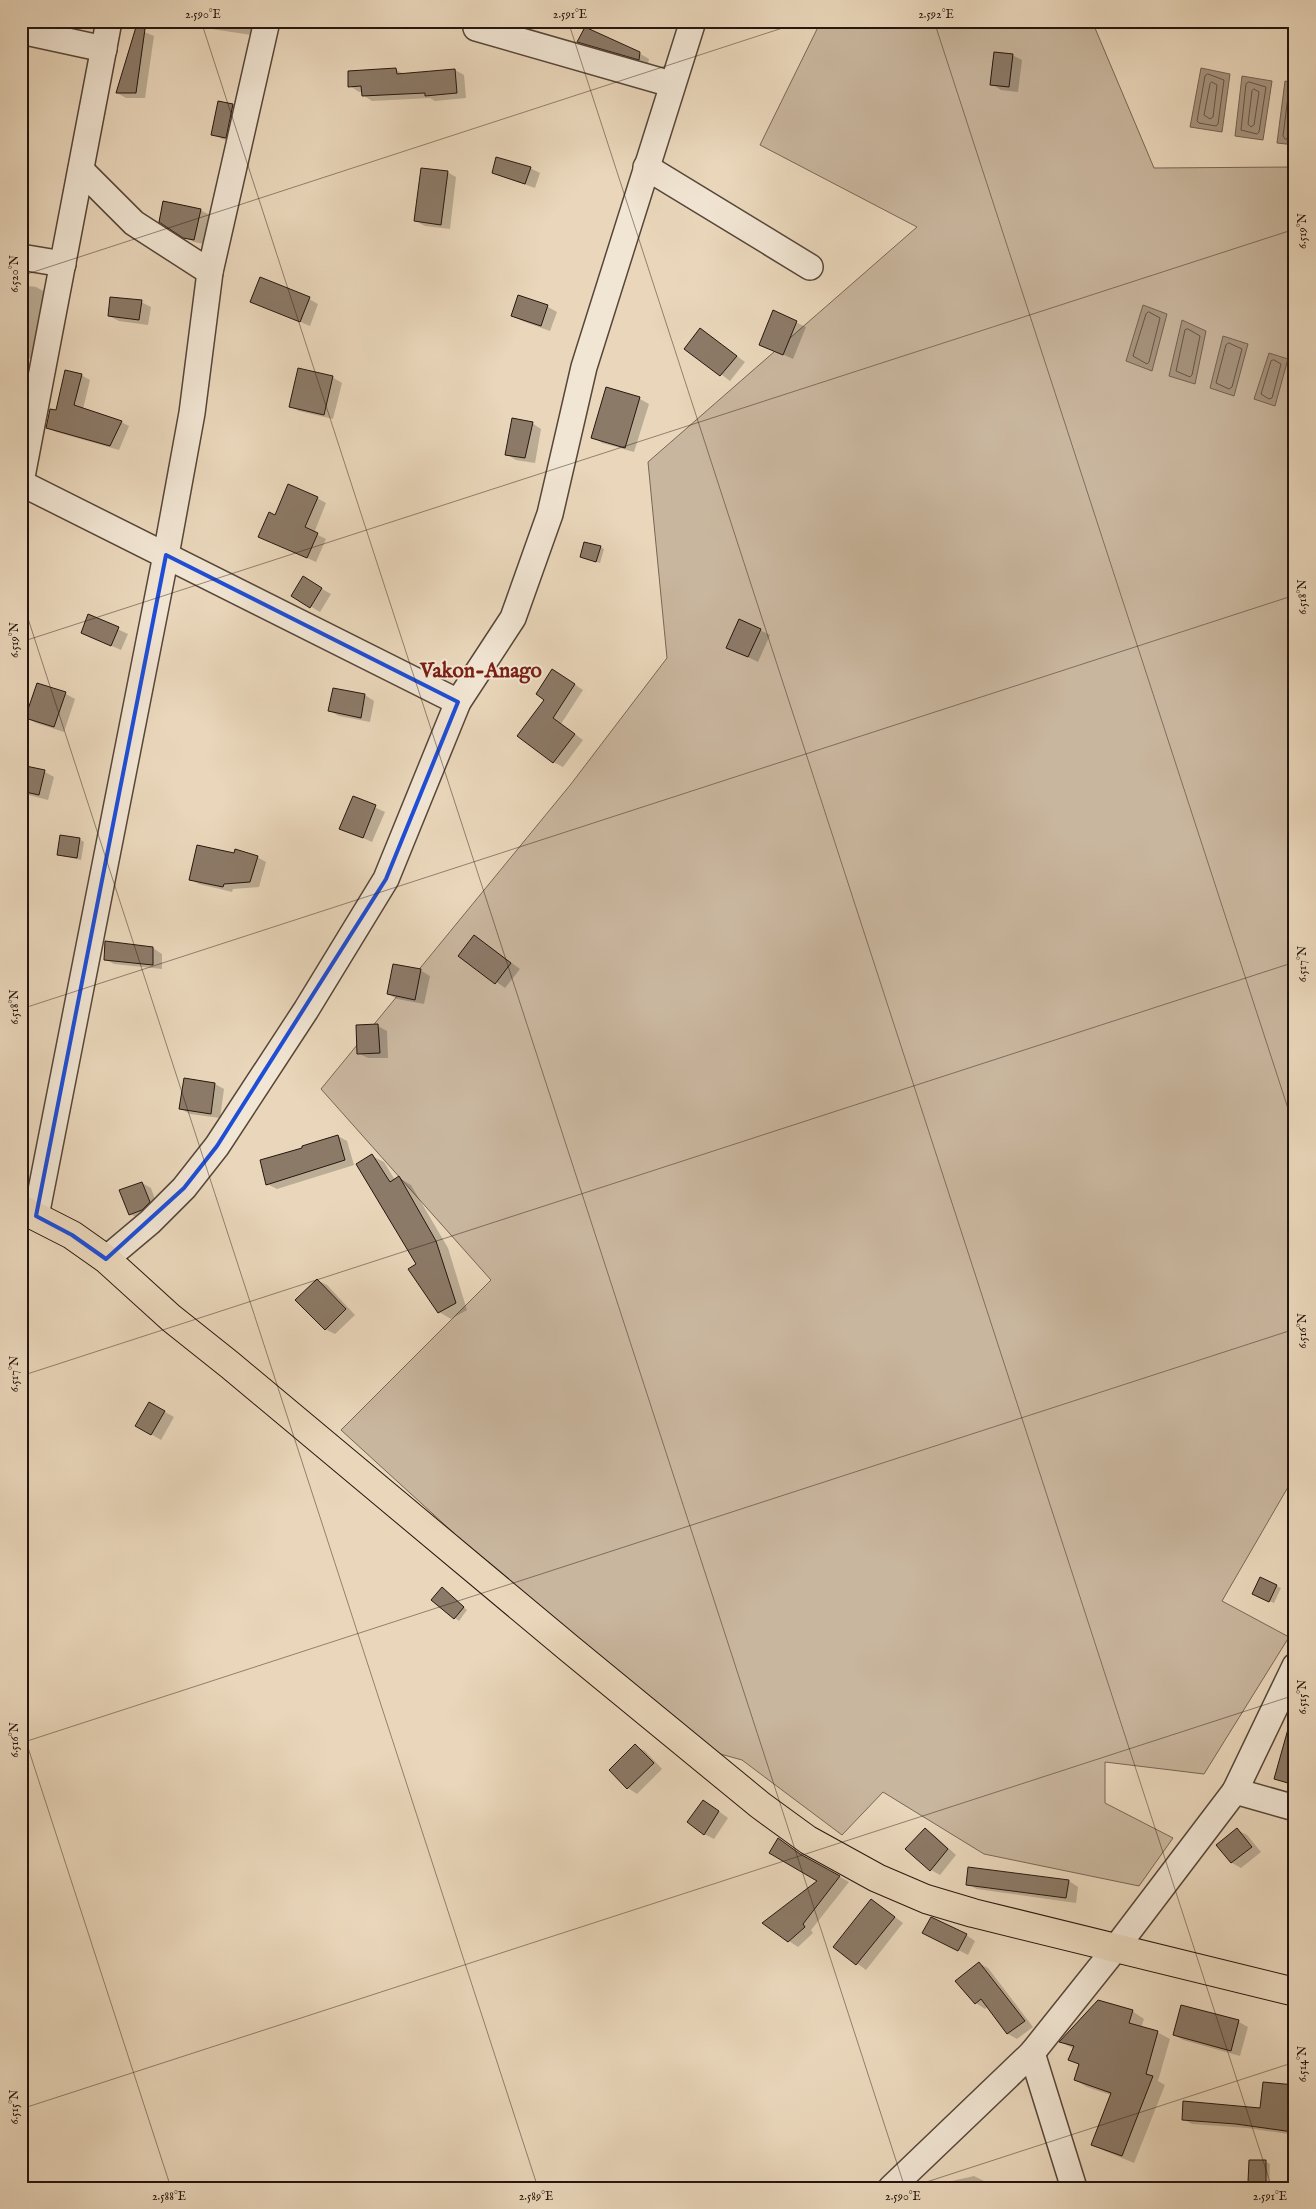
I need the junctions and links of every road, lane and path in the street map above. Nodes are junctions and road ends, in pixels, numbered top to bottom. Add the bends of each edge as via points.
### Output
1 (109, 21) edge
2 (267, 21) edge
3 (478, 21) edge
4 (693, 21) edge
5 (21, 31) edge
6 (104, 48) junction
7 (672, 84) junction
8 (646, 168) junction
9 (81, 170) junction
10 (21, 257) edge
11 (63, 264) junction
12 (810, 267) dead end
13 (210, 272) junction
14 (21, 482) edge
15 (166, 555) junction
16 (458, 702) junction
17 (28, 1213) edge
18 (106, 1259) junction
19 (1295, 1666) edge
20 (1234, 1791) junction
21 (1295, 1808) edge
22 (1115, 1949) junction
23 (1295, 1992) edge
24 (1032, 2053) junction
25 (891, 2188) edge
26 (1074, 2188) edge

1 - 6 street
2 - 13 street
3 - 7 street via 476,28
4 - 7 street
5 - 6 street
6 - 9 street
7 - 8 street
8 - 12 street
8 - 16 street via 584,367 547,523 513,618
9 - 11 street
9 - 13 street via 134,223
10 - 11 street
11 - 14 street
13 - 15 street via 192,413
14 - 15 street
15 - 16 street
15 - 17 street
16 - 18 street via 386,879 306,1010 216,1146 184,1188
17 - 18 main road via 72,1235
18 - 22 main road via 171,1318 570,1649 808,1840 877,1878 926,1899
19 - 20 street
20 - 21 street
20 - 22 street
22 - 23 main road
22 - 24 street
24 - 25 street
24 - 26 street

